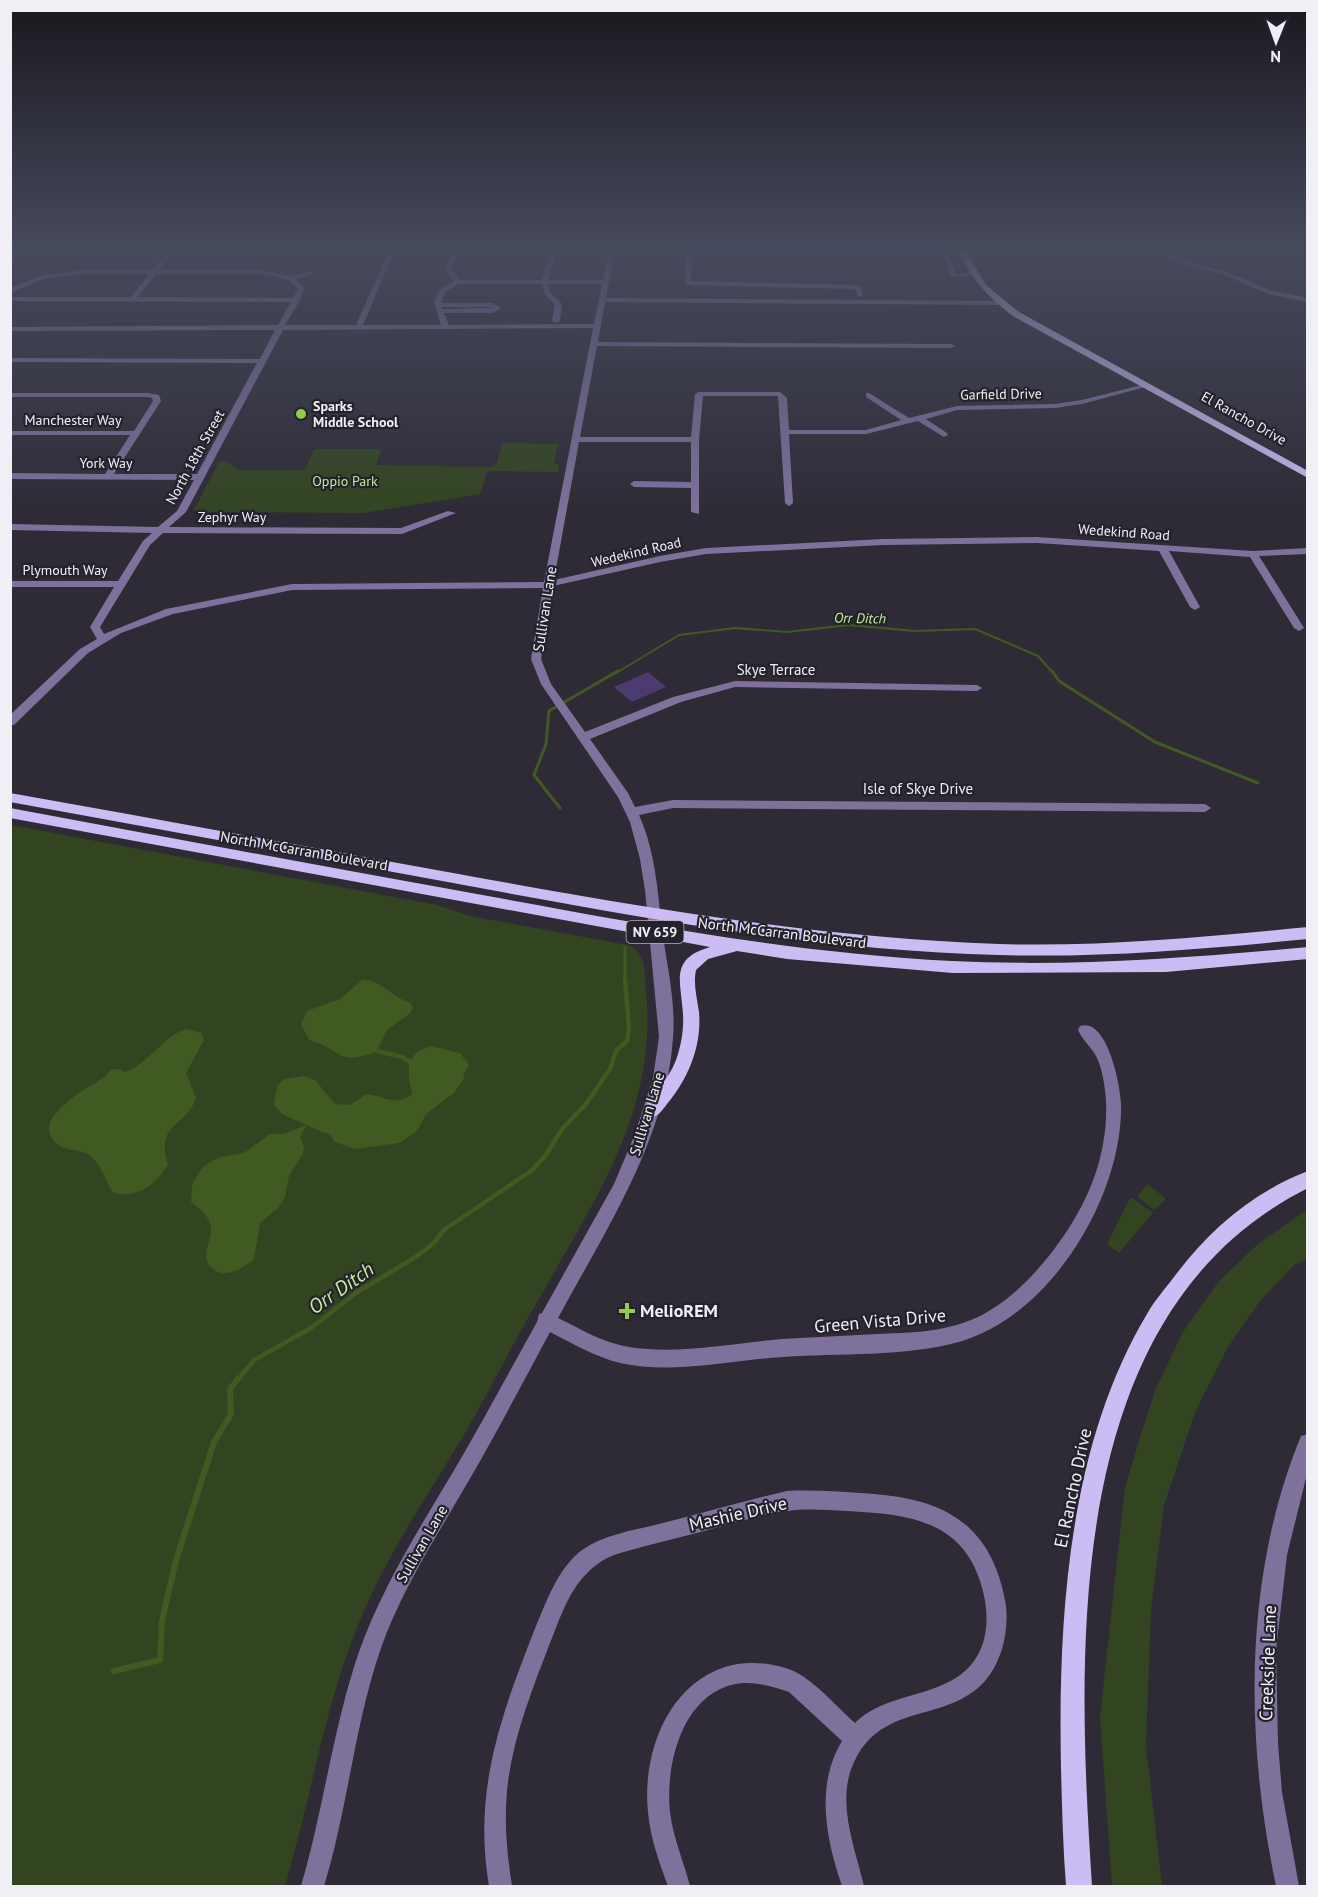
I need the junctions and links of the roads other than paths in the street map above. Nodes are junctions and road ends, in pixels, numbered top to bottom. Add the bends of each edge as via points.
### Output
1 (276, 339) edge
2 (595, 339) edge
3 (1059, 339) edge
4 (1071, 339) edge
5 (594, 344) junction
6 (951, 346) dead end
7 (10, 360) edge
8 (264, 361) junction
9 (1145, 386) junction
10 (10, 395) edge
11 (869, 395) dead end
12 (920, 418) junction
13 (908, 421) junction
14 (787, 432) junction
15 (10, 433) edge
16 (136, 433) junction
17 (944, 435) dead end
18 (576, 439) junction
19 (695, 440) junction
20 (1308, 466) edge
21 (1308, 475) edge
22 (10, 476) edge
23 (108, 476) junction
24 (201, 477) junction
25 (634, 484) dead end
26 (695, 485) junction
27 (789, 503) dead end
28 (696, 512) dead end
29 (451, 513) dead end
30 (10, 526) edge
31 (162, 530) junction
32 (1162, 548) junction
33 (1308, 551) edge
34 (1253, 554) junction
35 (10, 584) edge
36 (120, 584) junction
37 (549, 584) junction
38 (1194, 607) dead end
39 (1299, 628) dead end
40 (102, 639) junction
41 (977, 688) dead end
42 (10, 706) edge
43 (23, 709) junction
44 (10, 722) edge
45 (584, 737) junction
46 (10, 797) edge
47 (1205, 808) dead end
48 (632, 812) junction
49 (10, 813) edge
50 (655, 924) junction
51 (1308, 933) edge
52 (737, 946) junction
53 (1308, 953) edge
54 (1085, 1030) dead end
55 (651, 1111) junction
56 (1308, 1179) edge
57 (545, 1320) junction
58 (1308, 1443) edge
59 (863, 1730) junction
60 (327, 1838) junction
61 (313, 1887) edge
62 (324, 1887) edge
63 (500, 1887) edge
64 (679, 1887) edge
65 (853, 1887) edge
66 (1079, 1887) edge
67 (1287, 1887) edge

1 - 8 street, North 18th Street
2 - 5 street, Sullivan Lane
3 - 9 main road, El Rancho Drive
4 - 20 main road, El Rancho Drive
5 - 6 street
5 - 18 street, Sullivan Lane
7 - 8 street
8 - 24 street, North 18th Street
9 - 12 street, Garfield Drive via 1070,404 978,404
9 - 21 main road, El Rancho Drive
10 - 16 street via 156,397
11 - 13 street
12 - 13 street, Garfield Drive
12 - 17 street
13 - 14 street, Garfield Drive via 857,433
14 - 19 street via 780,394 699,394
14 - 27 street
15 - 16 street, Manchester Way
16 - 23 street
18 - 19 street
18 - 37 street, Sullivan Lane
19 - 26 street
22 - 23 street, York Way
23 - 24 street, York Way
24 - 31 street, North 18th Street via 181,512
25 - 26 street
26 - 28 street
29 - 31 street, Zephyr Way via 402,531
30 - 31 street, Zephyr Way
31 - 36 street, North 18th Street via 146,543
32 - 34 street, Wedekind Road
32 - 37 street, Wedekind Road via 975,540 706,551
32 - 38 street
33 - 34 street, Wedekind Road
34 - 39 street
35 - 36 street, Plymouth Way
36 - 40 street, North 18th Street via 95,627
37 - 40 street, Wedekind Road via 282,588 170,611
37 - 45 street, Sullivan Lane via 537,648 538,669
40 - 43 street, Wedekind Road via 70,662
41 - 45 street, Skye Terrace via 735,684 688,695
42 - 43 street
43 - 44 street, Wedekind Road
45 - 48 street, Sullivan Lane
46 - 50 main road, North McCarran Boulevard / NV 659
47 - 48 street, Isle of Skye Drive via 673,804
48 - 50 street, Sullivan Lane via 646,859
49 - 50 main road, North McCarran Boulevard / NV 659
50 - 51 main road, North McCarran Boulevard / NV 659 via 732,927 868,943 1023,950 1161,946
50 - 52 main road, North McCarran Boulevard / NV 659
50 - 55 street, Sullivan Lane via 666,1037
52 - 53 main road, North McCarran Boulevard / NV 659 via 953,967 1166,966
52 - 55 main road via 701,956 690,966 687,978 692,1027 688,1050 671,1087
54 - 57 street, Green Vista Drive via 1102,1050 1111,1087 1112,1142 1107,1168 1082,1224 1067,1244 1024,1295 987,1322 962,1333 918,1341 651,1358 603,1349
55 - 57 street, Sullivan Lane via 620,1188
56 - 66 main road, El Rancho Drive via 1253,1210 1202,1255 1154,1318 1113,1410 1085,1529 1077,1597 1072,1677
57 - 60 street, Sullivan Lane via 385,1614 352,1709
58 - 67 street, Creekside Lane via 1282,1531 1265,1641 1269,1774
59 - 63 street, Mashie Drive via 892,1710 954,1692 977,1674 992,1650 997,1613 991,1584 977,1553 953,1525 933,1513 896,1504 787,1501 603,1549 574,1572 561,1590 510,1720 495,1804
59 - 64 street via 796,1684 761,1674 734,1674 695,1697 671,1728 658,1785 660,1823
59 - 65 street via 840,1772 836,1810 841,1852
60 - 61 street, Sullivan Lane
60 - 62 street, Sullivan Lane

